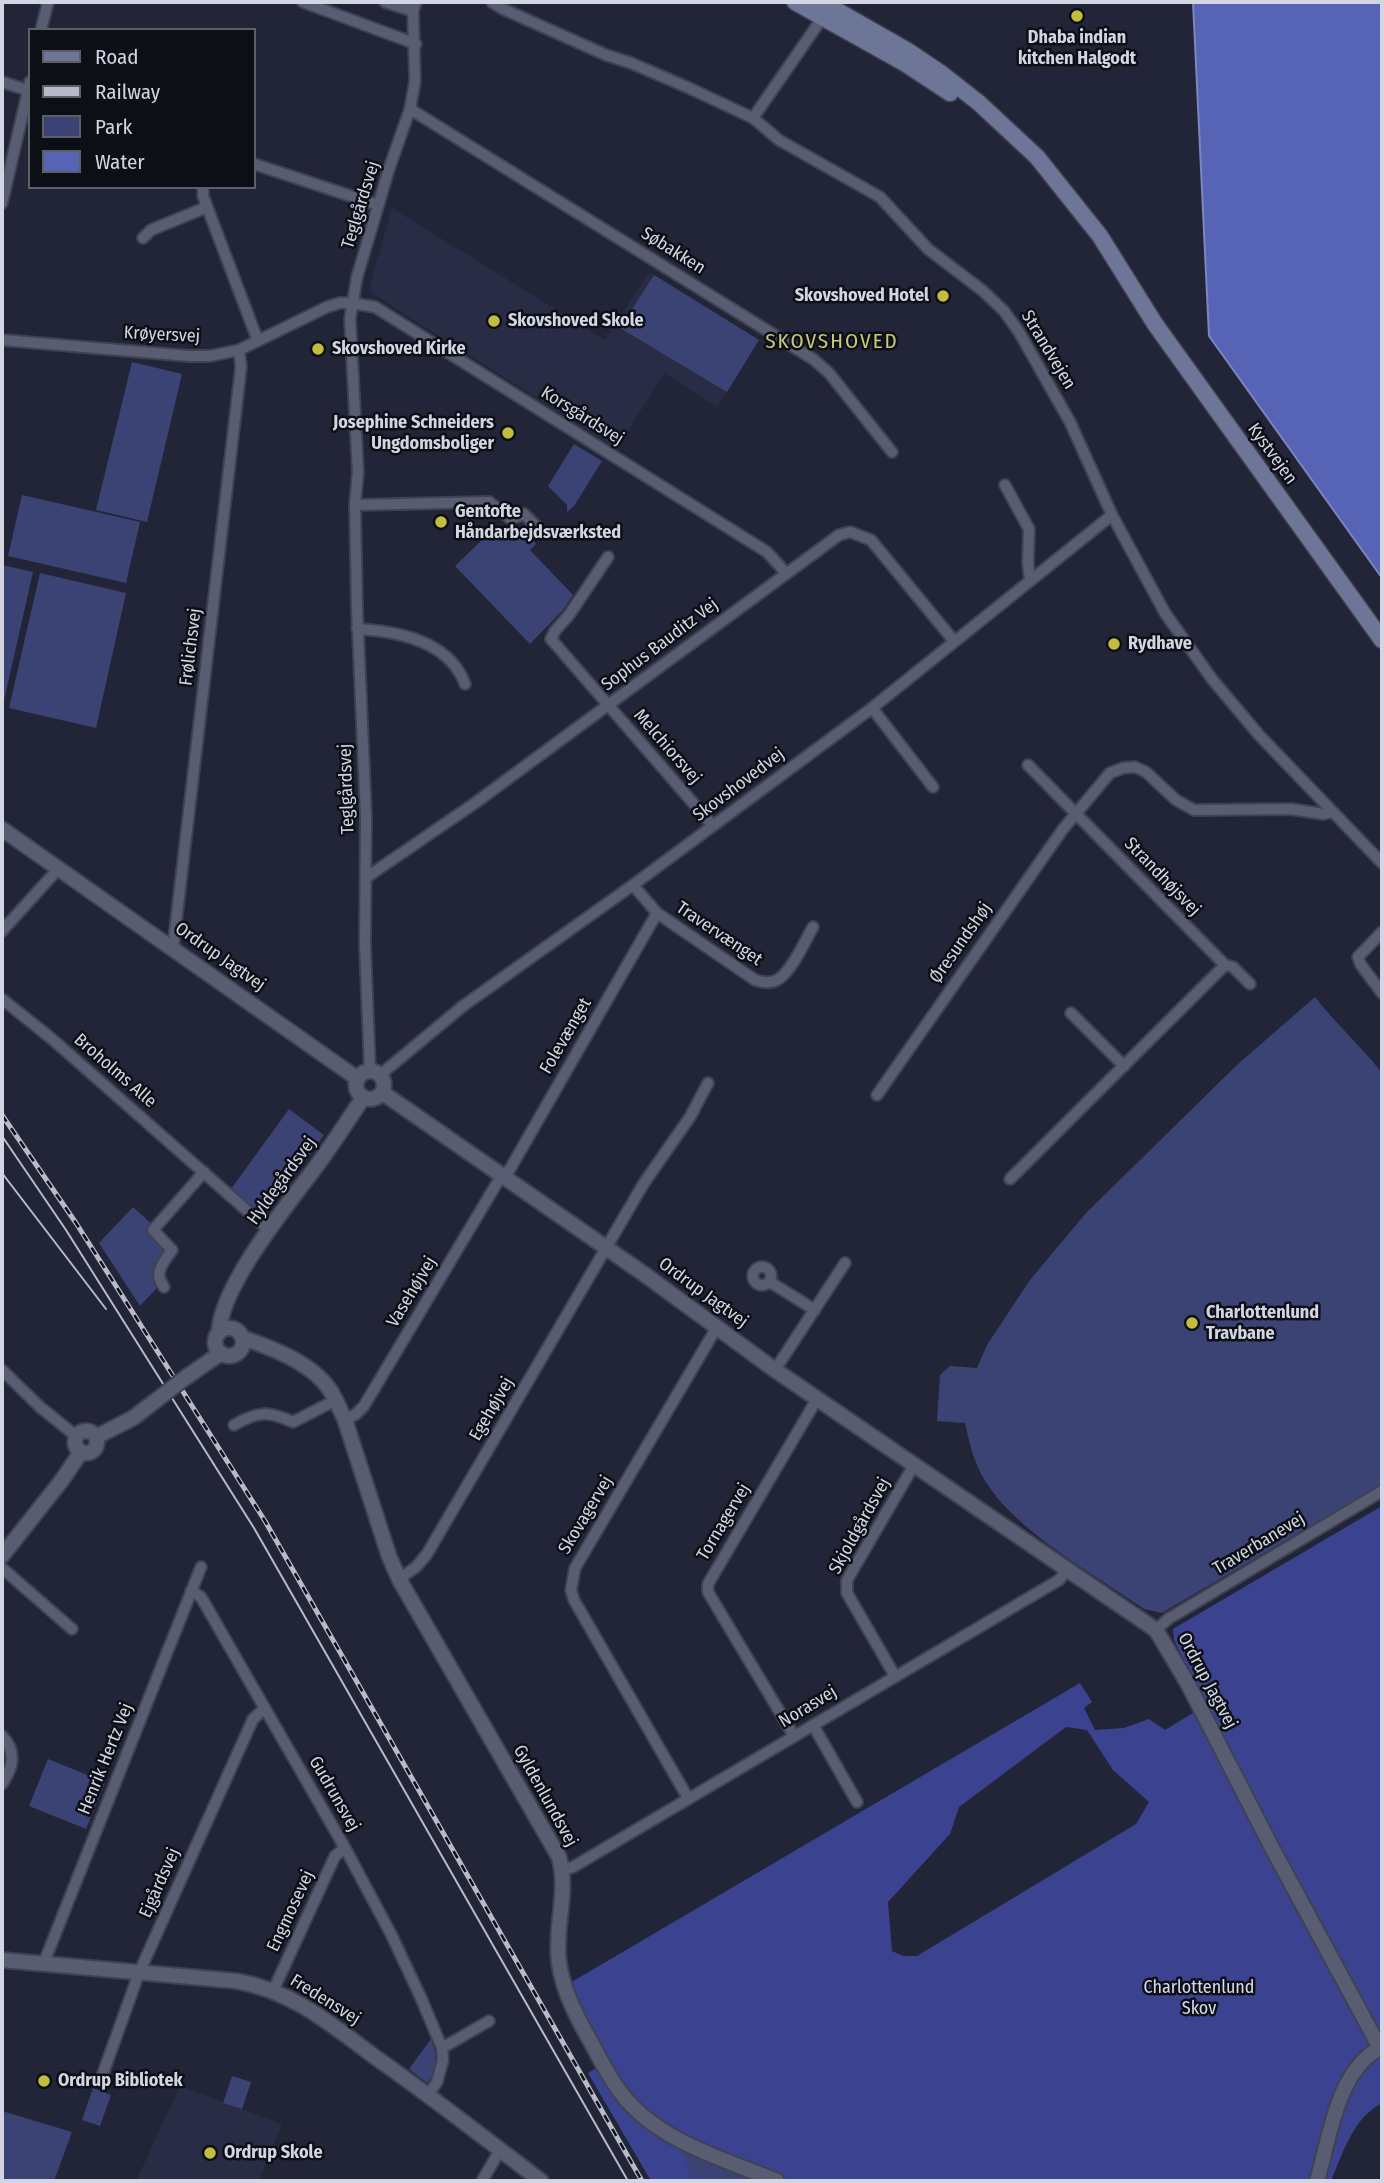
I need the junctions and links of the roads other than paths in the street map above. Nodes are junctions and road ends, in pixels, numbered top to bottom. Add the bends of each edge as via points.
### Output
1 (48, 2) edge
2 (303, 2) edge
3 (385, 2) edge
4 (492, 2) edge
5 (795, 2) edge
6 (414, 6) edge
7 (827, 7) edge
8 (42, 28) edge
9 (415, 44) junction
10 (2, 82) edge
11 (28, 88) edge
12 (28, 92) edge
13 (410, 109) junction
14 (753, 118) junction
15 (256, 165) edge
16 (203, 189) edge
17 (2, 203) edge
18 (378, 205) junction
19 (207, 207) junction
20 (143, 238) dead end
21 (1134, 288) junction
22 (351, 303) junction
23 (2, 340) edge
24 (258, 341) junction
25 (239, 350) junction
26 (892, 452) dead end
27 (1005, 485) dead end
28 (355, 505) junction
29 (1112, 515) junction
30 (539, 529) dead end
31 (608, 557) dead end
32 (786, 573) junction
33 (1030, 579) junction
34 (1382, 623) edge
35 (357, 629) junction
36 (1382, 640) edge
37 (954, 641) junction
38 (465, 684) dead end
39 (607, 705) junction
40 (872, 708) junction
41 (1028, 765) dead end
42 (933, 787) dead end
43 (1075, 812) junction
44 (1333, 812) junction
45 (713, 826) junction
46 (2, 829) edge
47 (1382, 863) edge
48 (59, 868) junction
49 (367, 877) junction
50 (633, 885) junction
51 (657, 913) junction
52 (813, 927) dead end
53 (2, 931) edge
54 (1382, 932) edge
55 (173, 948) junction
56 (1224, 965) junction
57 (1250, 984) dead end
58 (1382, 993) edge
59 (2, 999) edge
60 (1070, 1013) dead end
61 (1124, 1066) junction
62 (369, 1075) junction
63 (708, 1083) dead end
64 (383, 1093) junction
65 (877, 1095) dead end
66 (363, 1098) junction
67 (204, 1172) junction
68 (504, 1176) junction
69 (1010, 1179) dead end
70 (270, 1230) junction
71 (607, 1248) junction
72 (845, 1263) dead end
73 (770, 1282) dead end
74 (164, 1287) dead end
75 (815, 1310) junction
76 (717, 1327) junction
77 (222, 1340) junction
78 (242, 1344) junction
79 (2, 1370) edge
80 (775, 1370) junction
81 (817, 1399) junction
82 (336, 1400) junction
83 (345, 1420) junction
84 (234, 1424) dead end
85 (76, 1436) junction
86 (96, 1437) junction
87 (81, 1452) junction
88 (914, 1465) junction
89 (1382, 1491) edge
90 (2, 1556) edge
91 (201, 1567) dead end
92 (2, 1569) edge
93 (1068, 1569) junction
94 (399, 1579) junction
95 (191, 1591) junction
96 (72, 1629) dead end
97 (1156, 1630) junction
98 (895, 1676) junction
99 (265, 1708) junction
100 (813, 1725) junction
101 (2, 1736) edge
102 (794, 1736) junction
103 (2, 1784) edge
104 (688, 1798) junction
105 (857, 1801) dead end
106 (345, 1848) junction
107 (563, 1870) junction
108 (2, 1960) edge
109 (43, 1965) junction
110 (138, 1973) junction
111 (273, 1991) junction
112 (489, 2021) dead end
113 (1381, 2047) edge
114 (442, 2048) junction
115 (101, 2079) dead end
116 (429, 2095) junction
117 (500, 2150) junction
118 (482, 2181) edge
119 (541, 2181) edge
120 (777, 2181) edge
121 (1317, 2181) edge

1 - 8 street
2 - 9 street
3 - 6 street
4 - 14 street, Strandvejen
5 - 7 main road, Kystvejen
6 - 9 street, Teglgårdsvej
7 - 14 street
7 - 21 main road, Kystvejen via 908,51 979,103 1037,157 1075,202
9 - 13 street, Teglgårdsvej
10 - 11 street
12 - 17 street
13 - 18 street, Teglgårdsvej
13 - 26 street, Søbakken via 813,359
14 - 29 street, Strandvejen via 779,139 880,197 928,249 1004,311 1070,422
15 - 18 street
16 - 19 street
18 - 22 street, Teglgårdsvej
19 - 20 street via 151,230
19 - 24 street
21 - 34 main road, Kystvejen via 1164,318
21 - 36 main road, Kystvejen via 1155,324
22 - 24 street, Krøyersvej via 327,307
22 - 28 street, Teglgårdsvej via 358,472
22 - 32 street, Korsgårdsvej via 375,307 767,552
23 - 25 street, Krøyersvej via 189,356
24 - 25 street, Krøyersvej
25 - 55 street, Frølichsvej via 241,367
27 - 33 street via 1029,529
28 - 30 street via 489,502 510,519 524,514
28 - 35 street, Teglgårdsvej
29 - 33 street, Skovshovedvej
29 - 44 street, Strandvejen via 1165,613 1212,679
31 - 39 street, Melchiorsvej via 551,639
32 - 37 street, Sophus Bauditz Vej via 839,535 860,534 871,540
32 - 39 street, Sophus Bauditz Vej
33 - 37 street, Skovshovedvej
35 - 38 street via 425,641 461,672
35 - 49 street, Teglgårdsvej
37 - 40 street, Skovshovedvej
39 - 45 street, Melchiorsvej
39 - 49 street, Sophus Bauditz Vej
40 - 42 street
40 - 45 street, Skovshovedvej
41 - 43 street
43 - 44 street, Øresundshøj via 1110,773 1135,767 1194,810
43 - 56 street, Strandhøjsvej
43 - 65 street, Øresundshøj
44 - 47 street, Strandvejen
45 - 50 street, Skovshovedvej
46 - 48 street, Ordrup Jagtvej
48 - 53 street
48 - 55 street, Ordrup Jagtvej
49 - 62 street, Teglgårdsvej
50 - 51 street, Travervænget
50 - 62 street, Skovshovedvej
51 - 52 street, Travervænget via 766,983 777,981 788,970
51 - 68 street, Folevænget
54 - 58 street via 1359,957
55 - 62 street, Ordrup Jagtvej
56 - 57 street, Strandhøjsvej via 1233,967
56 - 61 street
59 - 67 street, Broholms Alle
60 - 61 street
61 - 69 street
62 - 64 street via 384,1083
62 - 66 street via 357,1090
63 - 71 street
64 - 66 street via 374,1099
64 - 68 street, Ordrup Jagtvej
66 - 70 street, Hyldegårdsvej
67 - 70 street, Broholms Alle
67 - 74 street via 153,1230 172,1250 159,1269
68 - 71 street, Ordrup Jagtvej
68 - 83 street, Vasehøjvej via 364,1406
70 - 77 street, Hyldegårdsvej via 234,1289
71 - 76 street, Ordrup Jagtvej
71 - 94 street, Egehøjvej via 427,1554
72 - 75 street
73 - 75 street
75 - 80 street
76 - 80 street, Ordrup Jagtvej
76 - 104 street, Skovagervej via 572,1578 574,1600
77 - 78 street via 239,1331
77 - 78 street via 233,1356
77 - 86 street, bridge via 191,1373 133,1419
78 - 82 street, Gyldenlundsvej via 271,1350 305,1366
79 - 85 street
80 - 81 street, Ordrup Jagtvej
81 - 88 street, Ordrup Jagtvej
81 - 102 street, Tornagervej via 708,1584 708,1592
82 - 83 street, Gyldenlundsvej
82 - 84 street via 293,1422 274,1413 252,1414
83 - 94 street, Gyldenlundsvej
85 - 86 street via 87,1430
85 - 87 street
86 - 87 street via 95,1448
87 - 90 street
88 - 93 street, Ordrup Jagtvej
88 - 98 street, Skjoldgårdsvej via 845,1586
89 - 97 street, Traverbanevej
91 - 95 street, Henrik Hertz Vej
92 - 96 street
93 - 97 street, Ordrup Jagtvej
93 - 98 street, Norasvej via 1059,1580
94 - 107 street, Gyldenlundsvej
95 - 99 street, Gudrunsvej via 201,1597
95 - 109 street, Henrik Hertz Vej
97 - 113 street, Ordrup Jagtvej
98 - 100 street, Norasvej
99 - 106 street, Gudrunsvej
99 - 110 street, Ejgårdsvej via 253,1719
100 - 102 street, Norasvej
100 - 105 street
101 - 103 street via 12,1753
102 - 104 street, Norasvej
104 - 107 street, Norasvej
106 - 111 street, Engmosevej via 335,1856
106 - 114 street, Gudrunsvej via 391,1934
107 - 120 street, Gyldenlundsvej via 560,1970 578,2018 621,2093 659,2127 684,2142
108 - 109 street, Fredensvej
109 - 110 street, Fredensvej
110 - 111 street, Fredensvej via 236,1981
110 - 115 street, Ejgårdsvej
111 - 116 street, Fredensvej via 313,2012
112 - 114 street
113 - 121 street via 1359,2063 1349,2078
114 - 116 street via 442,2070
116 - 117 street, Fredensvej
117 - 118 street
117 - 119 street, Fredensvej

